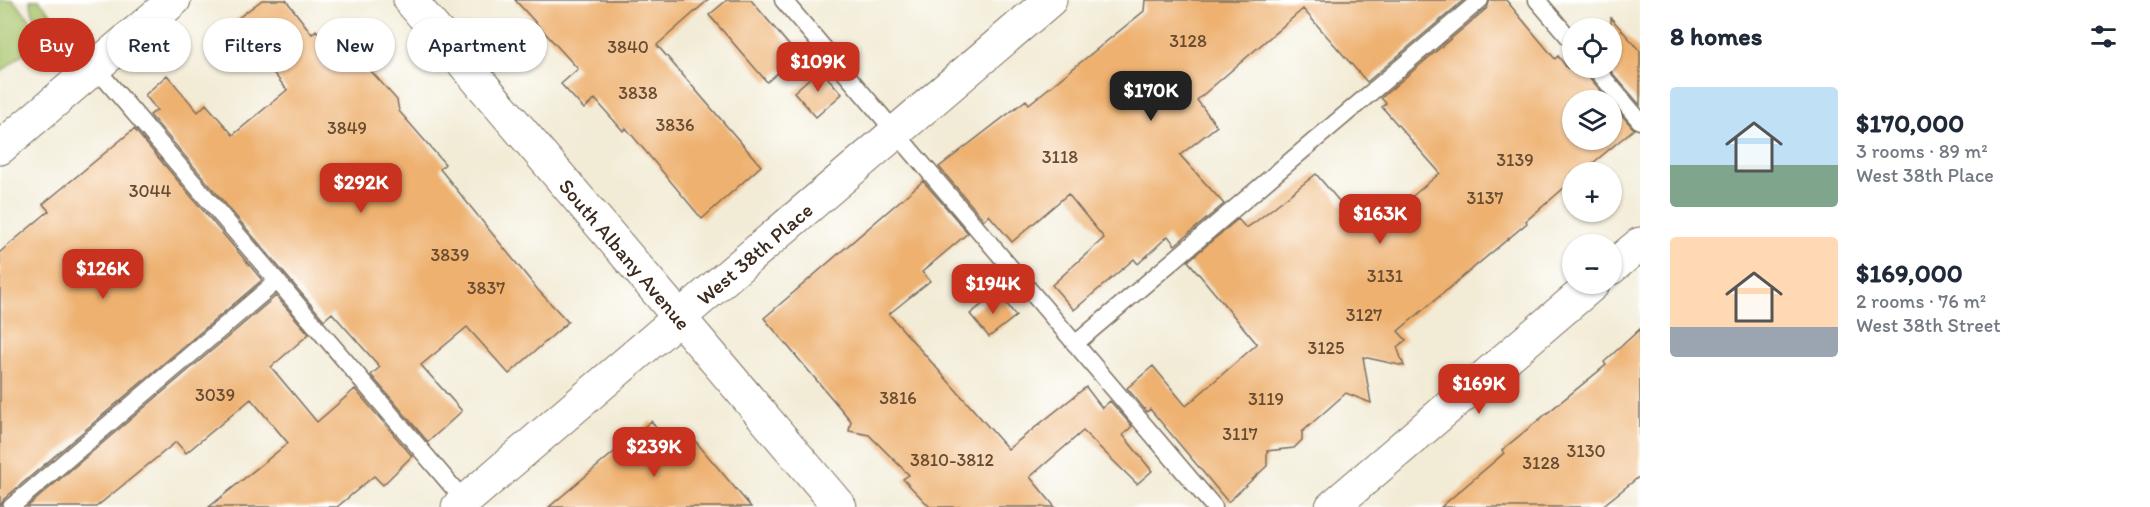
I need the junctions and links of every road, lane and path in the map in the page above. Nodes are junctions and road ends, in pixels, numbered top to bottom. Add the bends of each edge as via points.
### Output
1 (174, 0) edge
2 (410, 0) edge
3 (783, 0) edge
4 (1050, 0) edge
5 (1480, 0) edge
6 (1537, 0) edge
7 (1562, 29) edge
8 (95, 68) joint
9 (90, 72) edge
10 (1603, 78) edge
11 (1640, 121) edge
12 (895, 132) junction
13 (0, 148) edge
14 (1640, 244) edge
15 (1622, 259) edge
16 (277, 281) junction
17 (1581, 294) edge
18 (679, 317) junction
19 (1075, 344) junction
20 (464, 505) edge
21 (11, 507) edge
22 (840, 507) edge
23 (1214, 507) edge
24 (1332, 507) edge

1 - 8 street
2 - 18 street, South Albany Avenue
3 - 12 lane
4 - 12 street, West 38th Place
5 - 19 lane
6 - 7 lane
8 - 16 lane
9 - 13 street
10 - 11 lane
12 - 18 street, West 38th Place
12 - 19 lane
14 - 15 street
16 - 20 lane
16 - 21 lane
17 - 24 street
18 - 20 street, West 38th Place
18 - 22 street, South Albany Avenue
19 - 23 lane

